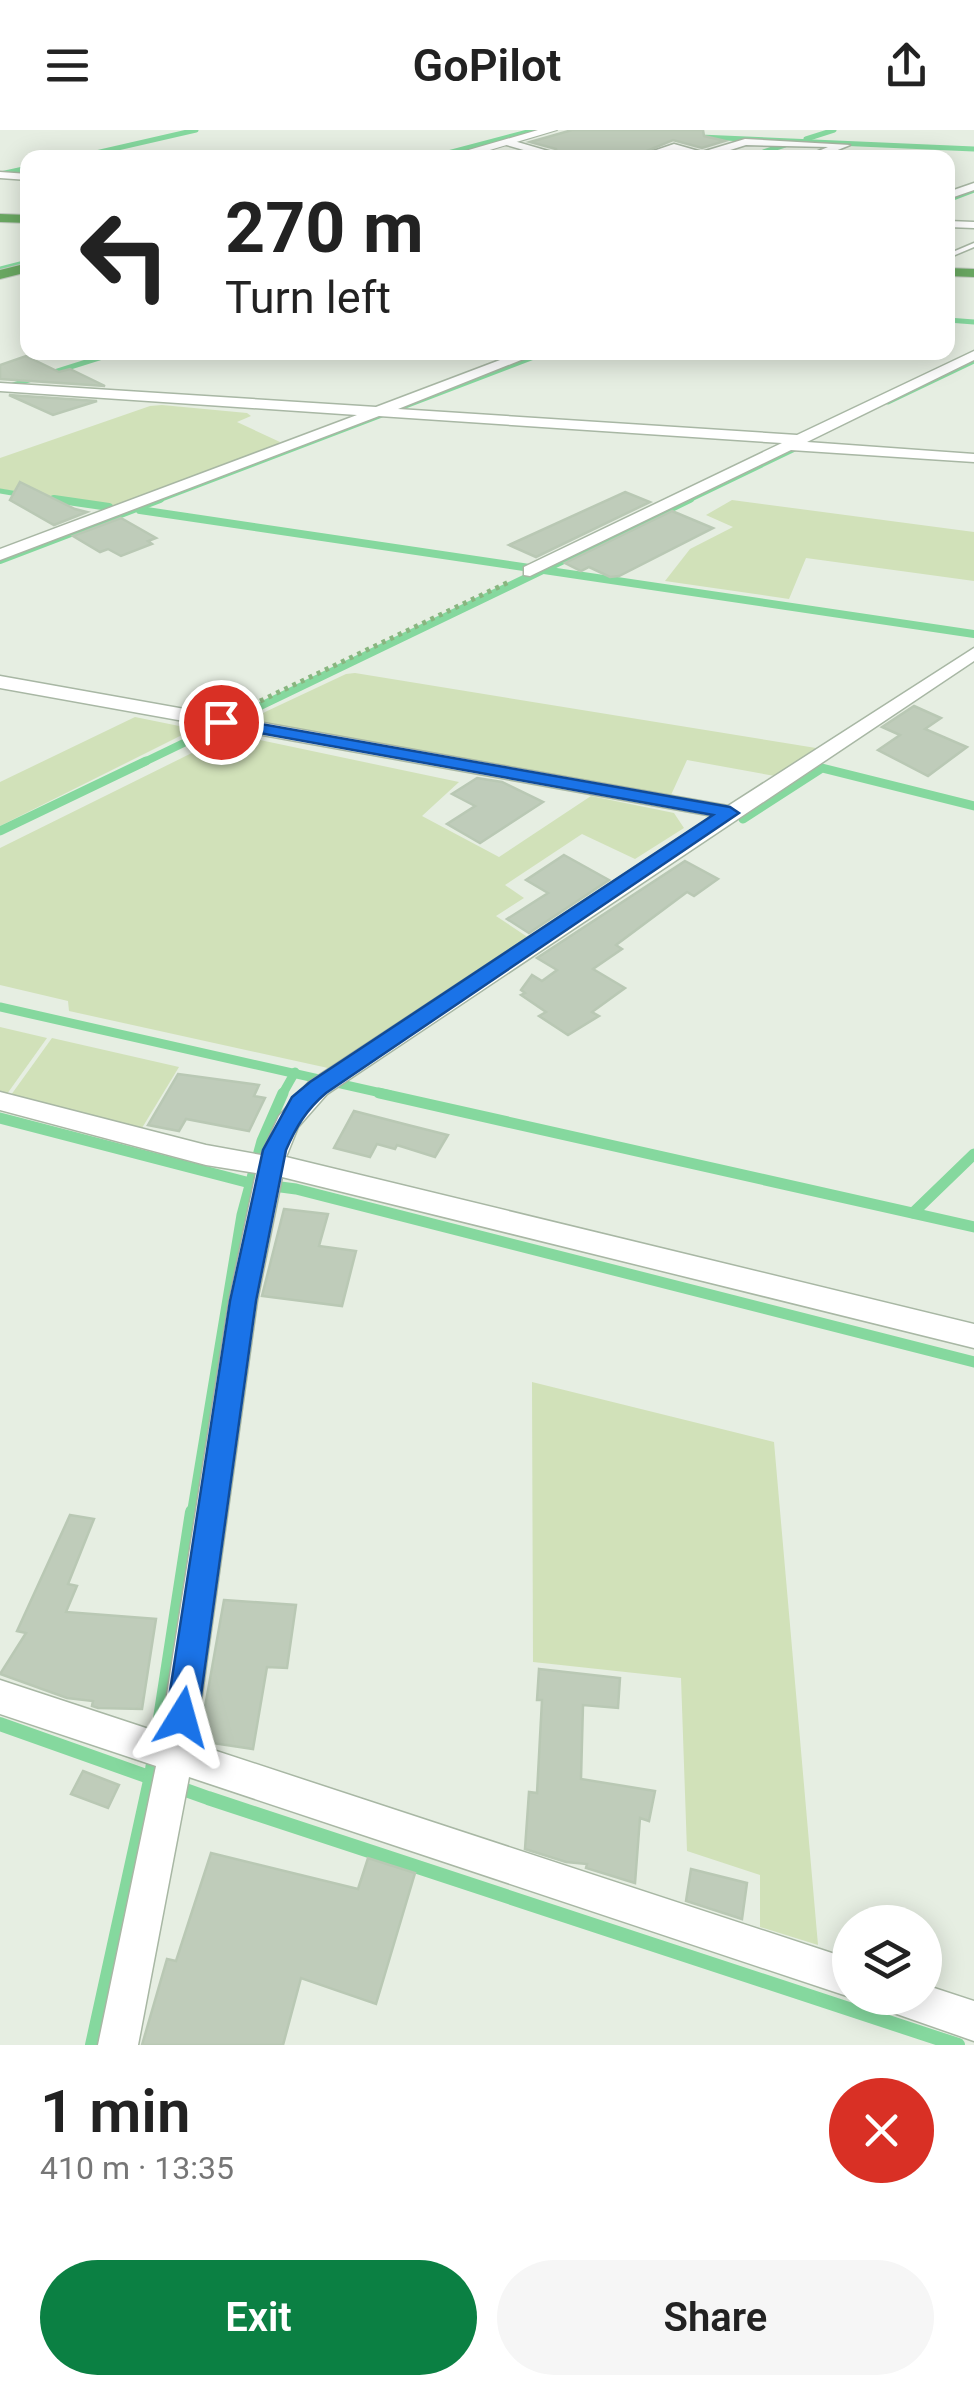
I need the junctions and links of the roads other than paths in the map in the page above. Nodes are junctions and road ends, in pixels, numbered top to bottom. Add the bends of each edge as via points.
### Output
1 (551, 130) edge
2 (507, 142) junction
3 (477, 150) edge
4 (534, 150) edge
5 (718, 150) edge
6 (832, 150) edge
7 (974, 355) edge
8 (515, 360) edge
9 (4, 387) edge
10 (382, 413) junction
11 (794, 444) junction
12 (974, 458) edge
13 (0, 555) edge
14 (533, 570) road end
15 (974, 653) edge
16 (0, 682) edge
17 (730, 813) junction
18 (0, 1102) edge
19 (263, 1173) junction
20 (974, 1336) edge
21 (0, 1696) edge
22 (164, 1753) junction
23 (832, 1973) edge
24 (942, 2010) edge
25 (974, 2020) edge
26 (118, 2045) edge

1 - 2 street
2 - 3 street
2 - 4 street
5 - 6 street via 745,142 845,146
7 - 11 street
8 - 10 street
9 - 10 street
10 - 11 street
10 - 13 street
11 - 12 street
11 - 14 street
15 - 17 street
16 - 17 street
17 - 19 street via 318,1088 284,1127
18 - 19 street
19 - 20 street via 296,1168
19 - 22 street
21 - 22 street
22 - 23 street
22 - 26 street via 167,1804
24 - 25 street

